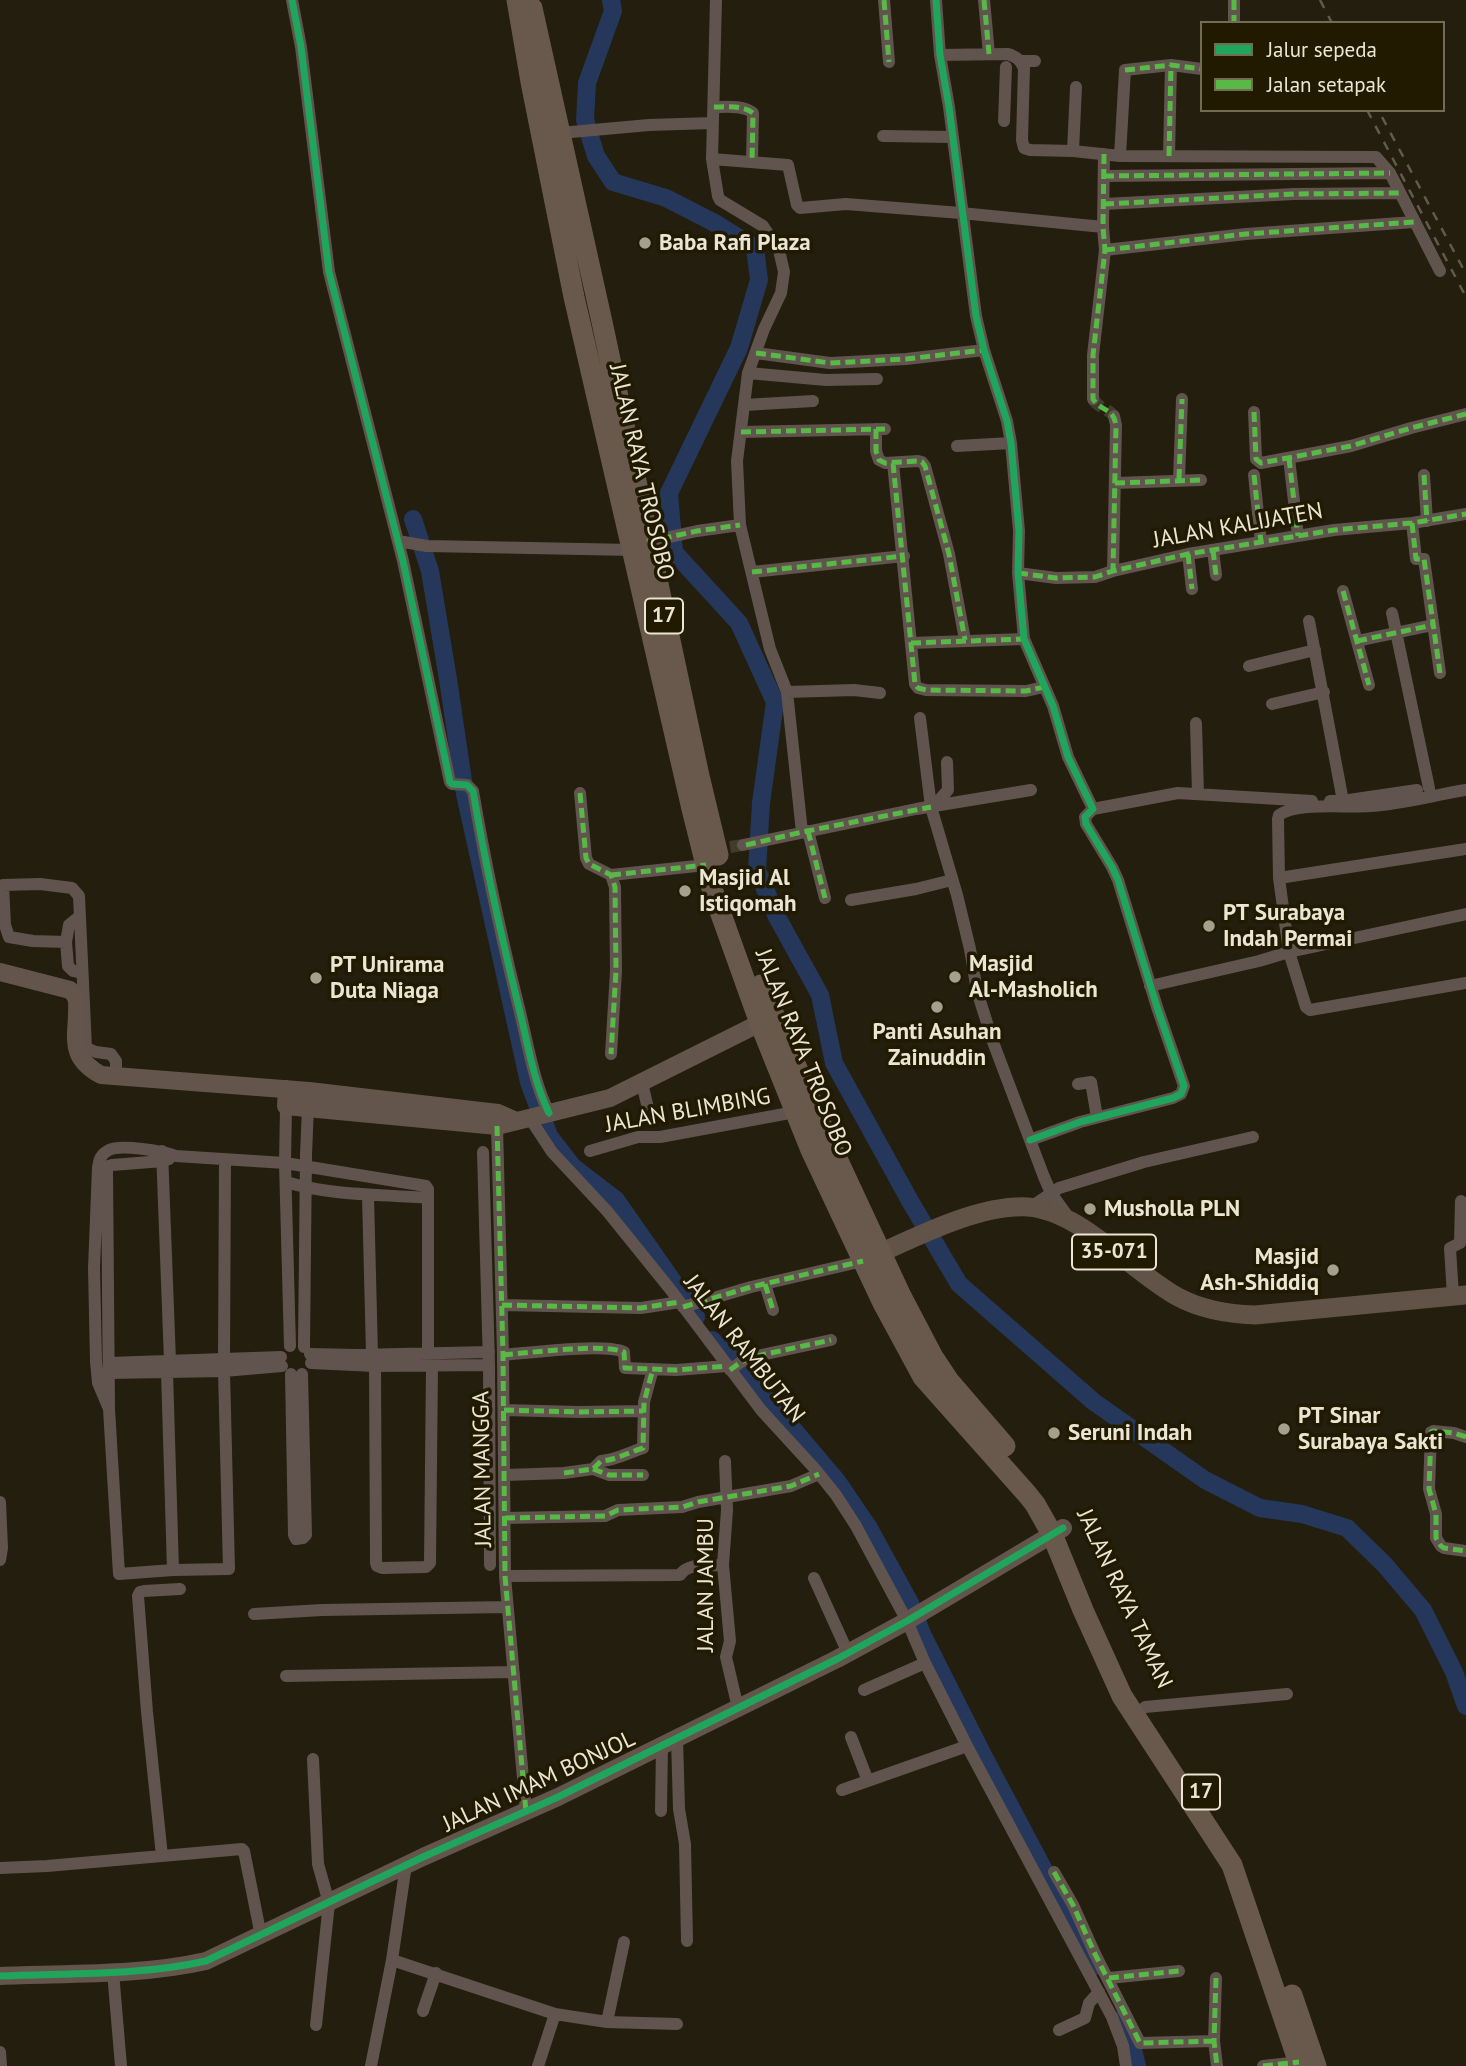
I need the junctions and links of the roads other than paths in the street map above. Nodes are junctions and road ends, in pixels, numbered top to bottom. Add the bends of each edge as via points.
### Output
1 (292, 0) edge
2 (517, 0) edge
3 (531, 0) edge
4 (716, 0) edge
5 (884, 0) edge
6 (936, 0) edge
7 (984, 0) edge
8 (1234, 0) edge
9 (1234, 21) edge
10 (994, 54) junction
11 (940, 55) junction
12 (1020, 61) junction
13 (1035, 61) dead end
14 (889, 62) dead end
15 (1171, 65) junction
16 (1006, 67) junction
17 (1200, 69) edge
18 (1024, 77) junction
19 (1076, 88) dead end
20 (713, 107) junction
21 (1004, 121) dead end
22 (712, 123) junction
23 (566, 133) junction
24 (883, 136) dead end
25 (953, 137) junction
26 (1073, 151) junction
27 (1104, 154) junction
28 (1120, 156) junction
29 (1169, 156) junction
30 (712, 159) junction
31 (752, 162) junction
32 (1390, 173) junction
33 (1104, 176) junction
34 (1401, 193) junction
35 (1104, 204) junction
36 (961, 213) junction
37 (1414, 222) junction
38 (1103, 227) junction
39 (1105, 250) junction
40 (1440, 271) dead end
41 (582, 286) junction
42 (984, 350) junction
43 (756, 353) junction
44 (748, 373) junction
45 (877, 379) dead end
46 (1093, 399) dead end
47 (1182, 399) dead end
48 (813, 401) dead end
49 (744, 405) junction
50 (1254, 412) dead end
51 (1466, 414) edge
52 (1114, 416) dead end
53 (741, 432) junction
54 (1011, 443) junction
55 (957, 446) dead end
56 (1289, 458) junction
57 (893, 463) junction
58 (1254, 475) dead end
59 (1424, 475) dead end
60 (1179, 479) junction
61 (1200, 480) dead end
62 (1115, 482) junction
63 (1466, 514) edge
64 (1427, 521) junction
65 (1412, 523) junction
66 (740, 525) junction
67 (1298, 536) junction
68 (398, 541) junction
69 (1261, 542) junction
70 (647, 544) junction
71 (1213, 550) junction
72 (1188, 554) junction
73 (904, 556) junction
74 (1113, 571) junction
75 (752, 572) junction
76 (1018, 573) junction
77 (1216, 575) dead end
78 (1192, 589) dead end
79 (1343, 591) dead end
80 (1392, 613) dead end
81 (1309, 621) dead end
82 (1433, 625) junction
83 (1396, 633) junction
84 (1024, 639) junction
85 (965, 640) junction
86 (1357, 641) junction
87 (911, 643) junction
88 (1315, 650) junction
89 (1249, 666) dead end
90 (1440, 673) dead end
91 (1369, 685) dead end
92 (1324, 692) junction
93 (880, 693) dead end
94 (1048, 696) junction
95 (788, 697) junction
96 (1272, 704) dead end
97 (920, 719) dead end
98 (1196, 723) dead end
99 (947, 762) dead end
100 (1466, 781) edge
101 (1429, 788) junction
102 (1031, 790) dead end
103 (1466, 790) edge
104 (580, 793) dead end
105 (1198, 794) junction
106 (1343, 801) junction
107 (932, 807) junction
108 (1093, 809) junction
109 (805, 831) junction
110 (1466, 849) edge
111 (728, 850) junction
112 (611, 875) junction
113 (1279, 878) junction
114 (952, 880) junction
115 (825, 898) dead end
116 (851, 900) dead end
117 (1466, 914) edge
118 (79, 917) junction
119 (66, 942) junction
120 (1289, 952) junction
121 (0, 972) edge
122 (82, 973) junction
123 (1466, 983) edge
124 (1150, 986) junction
125 (760, 1023) junction
126 (611, 1054) dead end
127 (116, 1076) junction
128 (642, 1083) junction
129 (1078, 1084) dead end
130 (286, 1097) junction
131 (309, 1099) junction
132 (795, 1112) junction
133 (536, 1116) junction
134 (1097, 1117) junction
135 (651, 1121) dead end
136 (497, 1126) junction
137 (1253, 1138) dead end
138 (1030, 1140) junction
139 (483, 1152) dead end
140 (590, 1152) dead end
141 (162, 1156) junction
142 (225, 1160) junction
143 (285, 1163) junction
144 (306, 1167) junction
145 (102, 1168) junction
146 (286, 1182) junction
147 (306, 1188) junction
148 (1051, 1193) junction
149 (368, 1196) junction
150 (428, 1198) junction
151 (1461, 1201) dead end
152 (1031, 1207) junction
153 (1071, 1221) junction
154 (872, 1257) junction
155 (765, 1284) junction
156 (1459, 1295) edge
157 (686, 1304) junction
158 (502, 1305) junction
159 (773, 1310) dead end
160 (831, 1340) dead end
161 (290, 1346) junction
162 (429, 1352) junction
163 (308, 1354) junction
164 (503, 1355) junction
165 (489, 1358) junction
166 (374, 1360) junction
167 (224, 1366) junction
168 (432, 1366) junction
169 (733, 1366) junction
170 (168, 1367) junction
171 (289, 1368) junction
172 (653, 1369) junction
173 (106, 1375) junction
174 (504, 1410) junction
175 (643, 1411) junction
176 (1466, 1437) edge
177 (725, 1461) dead end
178 (593, 1469) junction
179 (819, 1474) junction
180 (505, 1475) junction
181 (643, 1475) dead end
182 (727, 1498) junction
183 (0, 1502) edge
184 (505, 1518) junction
185 (1058, 1531) junction
186 (1466, 1551) edge
187 (0, 1560) edge
188 (490, 1565) dead end
189 (723, 1565) junction
190 (173, 1570) junction
191 (505, 1576) junction
192 (814, 1578) dead end
193 (180, 1589) dead end
194 (507, 1607) junction
195 (254, 1614) dead end
196 (914, 1616) junction
197 (848, 1653) junction
198 (925, 1662) junction
199 (513, 1672) junction
200 (286, 1676) dead end
201 (864, 1690) dead end
202 (1287, 1694) dead end
203 (1145, 1707) junction
204 (738, 1708) junction
205 (852, 1737) dead end
206 (670, 1742) junction
207 (967, 1746) junction
208 (313, 1759) dead end
209 (868, 1781) junction
210 (842, 1790) dead end
211 (661, 1811) dead end
212 (526, 1812) junction
213 (162, 1856) junction
214 (406, 1865) junction
215 (0, 1868) edge
216 (1054, 1872) dead end
217 (329, 1903) junction
218 (261, 1936) junction
219 (1080, 1939) junction
220 (687, 1941) dead end
221 (624, 1942) dead end
222 (392, 1960) junction
223 (1179, 1971) dead end
224 (113, 1972) junction
225 (436, 1973) junction
226 (0, 1976) edge
227 (1109, 1978) junction
228 (1216, 1978) dead end
229 (1099, 1992) junction
230 (423, 2011) dead end
231 (555, 2014) junction
232 (607, 2022) junction
233 (316, 2025) dead end
234 (677, 2025) dead end
235 (1059, 2030) dead end
236 (1214, 2042) junction
237 (0, 2052) edge
238 (1305, 2065) edge
239 (1, 2066) edge
240 (121, 2066) edge
241 (371, 2066) edge
242 (538, 2066) edge
243 (1126, 2066) edge
244 (1217, 2066) edge
245 (1263, 2066) edge

1 - 68 street via 329,272
2 - 41 highway, JALAN RAYA TROSOBO / 17 via 531,82
3 - 23 highway, JALAN RAYA TROSOBO / 17
4 - 20 street
5 - 14 street
6 - 11 street
7 - 10 street
8 - 9 street
10 - 11 street
10 - 12 street via 1008,54
10 - 16 street
11 - 25 street
12 - 13 street
12 - 18 street
15 - 17 street
15 - 28 street via 1125,70
15 - 29 street
16 - 18 street
16 - 21 street
18 - 26 street via 1024,148
19 - 26 street
20 - 22 street
20 - 31 street via 753,113
22 - 23 street
22 - 30 street
23 - 41 highway, JALAN RAYA TROSOBO / 17
24 - 25 street
25 - 36 street
26 - 27 street
27 - 28 street
27 - 33 street
28 - 29 street
29 - 32 street via 1376,157
30 - 31 street
30 - 43 street via 720,200 762,226 779,250 784,272 781,293
31 - 36 street via 788,165 800,208 846,204
32 - 33 street
32 - 34 street
33 - 35 street
34 - 35 street
34 - 37 street
35 - 38 street
36 - 38 street
36 - 42 street
37 - 39 street
37 - 40 street
38 - 39 street
39 - 46 street via 1093,355
41 - 70 highway, JALAN RAYA TROSOBO / 17
42 - 43 street via 830,363
42 - 54 street
43 - 44 street
44 - 45 street
44 - 49 street
47 - 60 street
48 - 49 street
49 - 53 street
50 - 56 street via 1257,461
51 - 56 street
52 - 62 street
53 - 57 street via 881,429 877,458
53 - 66 street via 737,461
54 - 55 street
54 - 76 street
56 - 67 street
57 - 73 street
57 - 85 street via 918,461 925,466 949,554
58 - 69 street
59 - 64 street
60 - 61 street
60 - 62 street
62 - 74 street
63 - 64 street, JALAN KALIJATEN
64 - 65 street, JALAN KALIJATEN
65 - 67 street, JALAN KALIJATEN
65 - 82 street via 1416,559 1424,559
66 - 70 street
66 - 75 street
67 - 69 street, JALAN KALIJATEN
68 - 70 street via 421,546 608,551
68 - 133 street, JALAN RAMBUTAN via 450,782 474,791 499,929 543,1100
69 - 71 street, JALAN KALIJATEN
70 - 111 highway, JALAN RAYA TROSOBO / 17
71 - 72 street, JALAN KALIJATEN
71 - 77 street
72 - 74 street, JALAN KALIJATEN
72 - 78 street
73 - 75 street
73 - 87 street
74 - 76 street, JALAN KALIJATEN via 1082,578
75 - 95 street via 769,649
76 - 84 street
79 - 86 street
80 - 83 street
81 - 88 street
82 - 83 street
82 - 90 street
83 - 86 street
83 - 101 street
84 - 85 street
84 - 94 street
85 - 87 street
86 - 91 street
87 - 94 street via 915,684 922,690 1026,691
88 - 89 street
88 - 92 street
92 - 96 street
92 - 106 street
93 - 95 street via 854,690
94 - 108 street via 1068,757
95 - 109 street
97 - 107 street
98 - 105 street
99 - 107 street via 947,790
100 - 101 street
101 - 106 street
102 - 107 street
103 - 113 street via 1371,806 1285,811 1278,819
104 - 112 street via 586,858
105 - 106 street
105 - 108 street via 1171,794
107 - 109 street
107 - 114 street
108 - 124 street via 1085,817 1086,824 1118,880
109 - 111 street
109 - 115 street
110 - 113 street
111 - 112 street
111 - 125 highway, JALAN RAYA TROSOBO / 17 via 726,931
111 - 154 highway, JALAN RAYA TROSOBO / 17 via 734,909 771,1012 824,1130
112 - 126 street via 616,971
113 - 120 street
114 - 116 street
114 - 138 street via 976,991
117 - 120 street
118 - 119 street via 69,925
118 - 119 street via 79,896 72,888 3,885 9,937
118 - 122 street
119 - 122 street via 68,966
120 - 123 street via 1310,1010
120 - 124 street
121 - 127 street via 71,990 81,1059 101,1075
122 - 127 street via 86,1048 111,1054
124 - 134 street via 1183,1090 1173,1098
125 - 128 street
125 - 132 highway, JALAN RAYA TROSOBO / 17
127 - 130 street
128 - 133 street via 610,1098
128 - 135 street
129 - 134 street via 1091,1082
130 - 131 street
130 - 143 street
131 - 133 street via 467,1104 498,1113
131 - 136 street
131 - 144 street
132 - 140 street, JALAN BLIMBING via 638,1137
132 - 154 highway, JALAN RAYA TROSOBO / 17
133 - 136 street
133 - 157 street, JALAN RAMBUTAN via 552,1152
134 - 138 street
136 - 158 street, JALAN MANGGA
137 - 148 street via 1144,1163
138 - 148 street
139 - 165 street
141 - 142 street
141 - 145 street
141 - 170 street
142 - 143 street
142 - 167 street
143 - 144 street
143 - 146 street
144 - 147 street
144 - 150 street via 426,1186
145 - 173 street
145 - 173 street via 94,1268
146 - 147 street
146 - 161 street
147 - 149 street
147 - 163 street
148 - 152 street
148 - 153 street
149 - 150 street
149 - 166 street
150 - 162 street
151 - 156 street via 1460,1243 1450,1250
152 - 153 main road, 35-071
152 - 154 main road, 35-071 via 999,1209 942,1226
153 - 156 main road, 35-071 via 1176,1296 1210,1310 1255,1315
154 - 155 street
154 - 185 highway, JALAN RAYA TAMAN / 17 via 902,1340 923,1377
155 - 157 street
155 - 159 street
157 - 158 street via 641,1308
157 - 169 street, JALAN RAMBUTAN
158 - 164 street, JALAN MANGGA
160 - 169 street via 752,1357
161 - 163 street via 299,1345
161 - 171 street via 283,1352
162 - 165 street
162 - 166 street
163 - 166 street
163 - 171 street via 309,1367
164 - 172 street via 619,1350 624,1352 625,1368
164 - 174 street, JALAN MANGGA
165 - 168 street
165 - 188 street
166 - 168 street
166 - 168 street via 376,1563 382,1568 426,1567 430,1563
167 - 170 street
167 - 171 street
167 - 190 street via 230,1567
169 - 172 street
169 - 179 street, JALAN RAMBUTAN via 761,1410
170 - 173 street
170 - 190 street
171 - 171 street via 306,1535 296,1539 294,1535
172 - 175 street
173 - 190 street via 118,1574
174 - 175 street
174 - 180 street, JALAN MANGGA
175 - 178 street via 643,1448 601,1461
176 - 186 street via 1431,1432 1429,1489 1436,1538 1444,1548
177 - 182 street, JALAN JAMBU
178 - 180 street
178 - 181 street via 609,1475
179 - 182 street via 791,1486
179 - 196 street, JALAN RAMBUTAN
180 - 184 street, JALAN MANGGA
182 - 184 street via 687,1507 618,1510 605,1517
182 - 189 street, JALAN JAMBU
183 - 187 street
184 - 191 street, JALAN MANGGA
185 - 196 street, JALAN IMAM BONJOL
185 - 203 highway, JALAN RAYA TAMAN / 17
185 - 238 highway, JALAN RAYA TAMAN / 17 via 1088,1621 1122,1696 1232,1865
189 - 191 street via 690,1567 680,1575
189 - 204 street, JALAN JAMBU via 730,1641 726,1657
191 - 194 street, JALAN MANGGA
192 - 197 street
193 - 213 street via 144,1591 138,1596
194 - 195 street
194 - 199 street, JALAN MANGGA
196 - 197 street, JALAN IMAM BONJOL
196 - 198 street, JALAN RAMBUTAN
197 - 204 street, JALAN IMAM BONJOL
198 - 201 street
198 - 207 street, JALAN RAMBUTAN
199 - 200 street
199 - 212 street, JALAN MANGGA
202 - 203 street
203 - 238 highway, JALAN RAYA TAMAN / 17 via 1248,1868
204 - 206 street, JALAN IMAM BONJOL
205 - 209 street
206 - 211 street
206 - 212 street, JALAN IMAM BONJOL
206 - 220 street via 685,1844
207 - 209 street
207 - 219 street, JALAN RAMBUTAN
208 - 217 street via 318,1864
209 - 210 street
212 - 214 street, JALAN IMAM BONJOL
213 - 215 street
213 - 218 street via 244,1851
214 - 217 street, JALAN IMAM BONJOL
214 - 222 street
216 - 219 street via 1073,1905
217 - 218 street, JALAN IMAM BONJOL
217 - 233 street
218 - 224 street, JALAN IMAM BONJOL via 206,1961
219 - 227 street
219 - 229 street
221 - 232 street
222 - 225 street
222 - 241 street
223 - 227 street
224 - 226 street, JALAN IMAM BONJOL
224 - 240 street
225 - 230 street
225 - 231 street
227 - 236 street via 1140,2043
228 - 236 street
229 - 235 street via 1089,2003 1085,2018
229 - 243 street via 1119,2033
231 - 232 street
231 - 242 street
232 - 234 street
236 - 244 street
237 - 239 street
238 - 245 street

